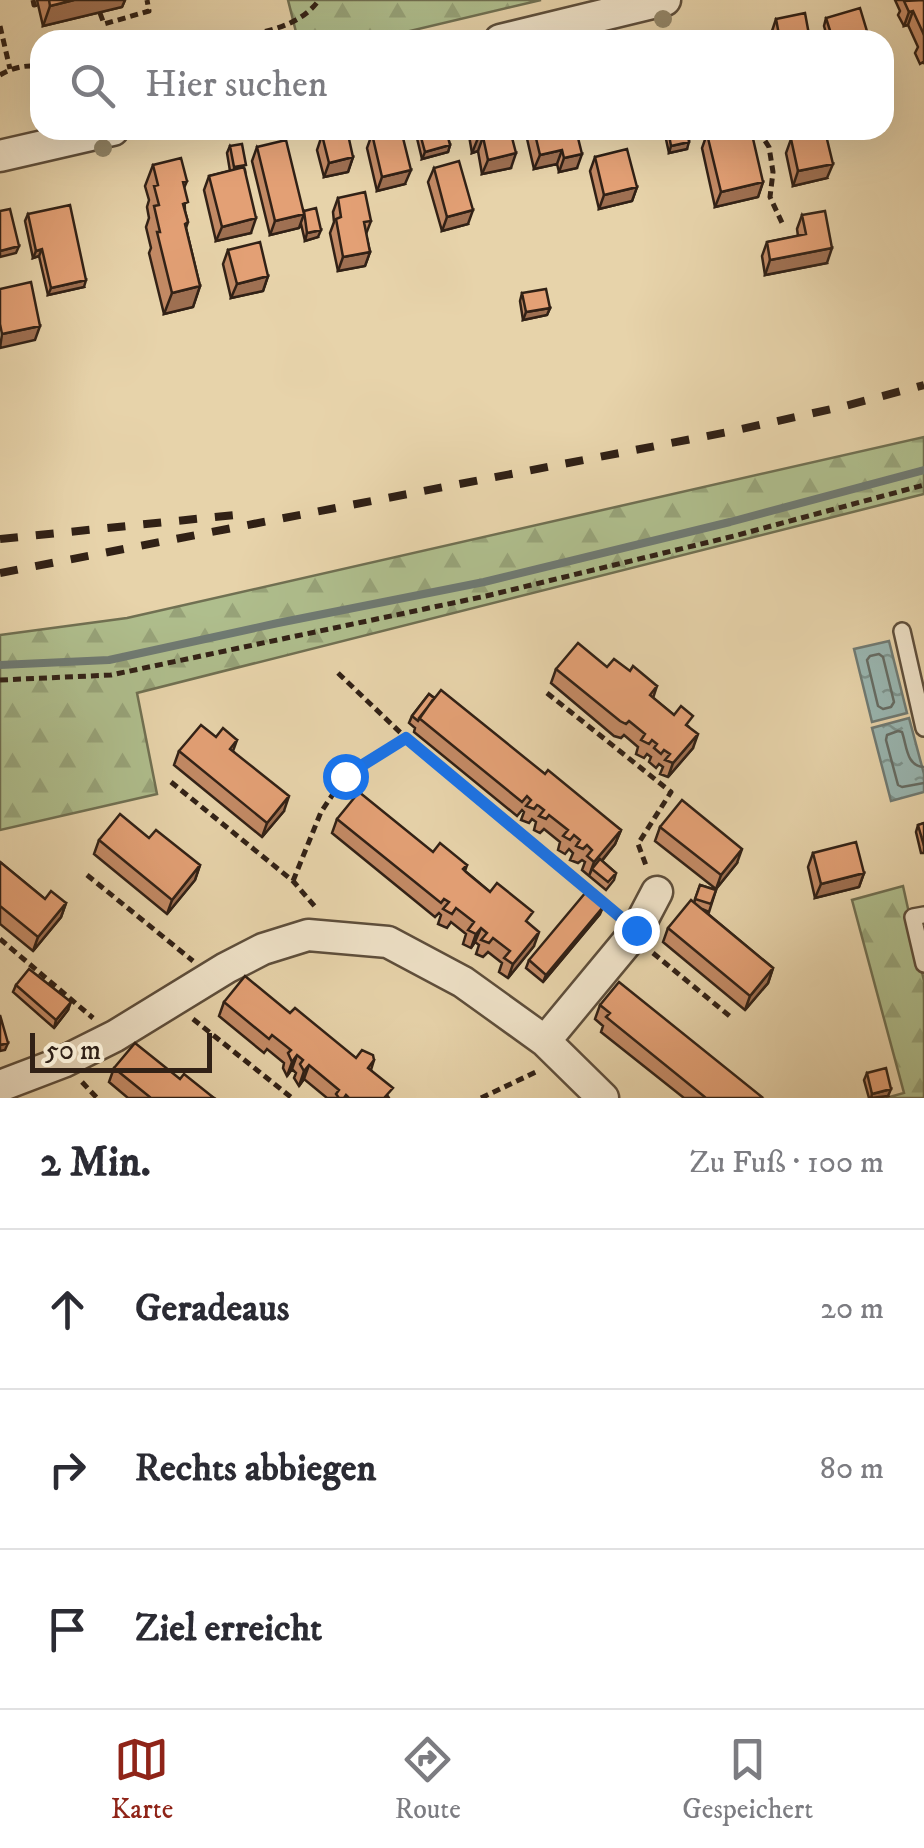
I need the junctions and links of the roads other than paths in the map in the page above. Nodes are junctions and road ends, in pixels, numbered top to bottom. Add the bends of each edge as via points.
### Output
1 (665, 0) edge
2 (541, 30) edge
3 (70, 140) edge
4 (0, 156) edge
5 (902, 631) dead end
6 (924, 728) edge
7 (657, 892) road end
8 (924, 914) edge
9 (924, 964) edge
10 (554, 1050) junction
11 (0, 1086) edge
12 (604, 1098) edge

1 - 2 street
3 - 4 street
5 - 6 lane
7 - 10 street
8 - 9 lane via 913,917
10 - 11 street via 463,982 388,942 308,935 263,948 115,1036
10 - 12 street

